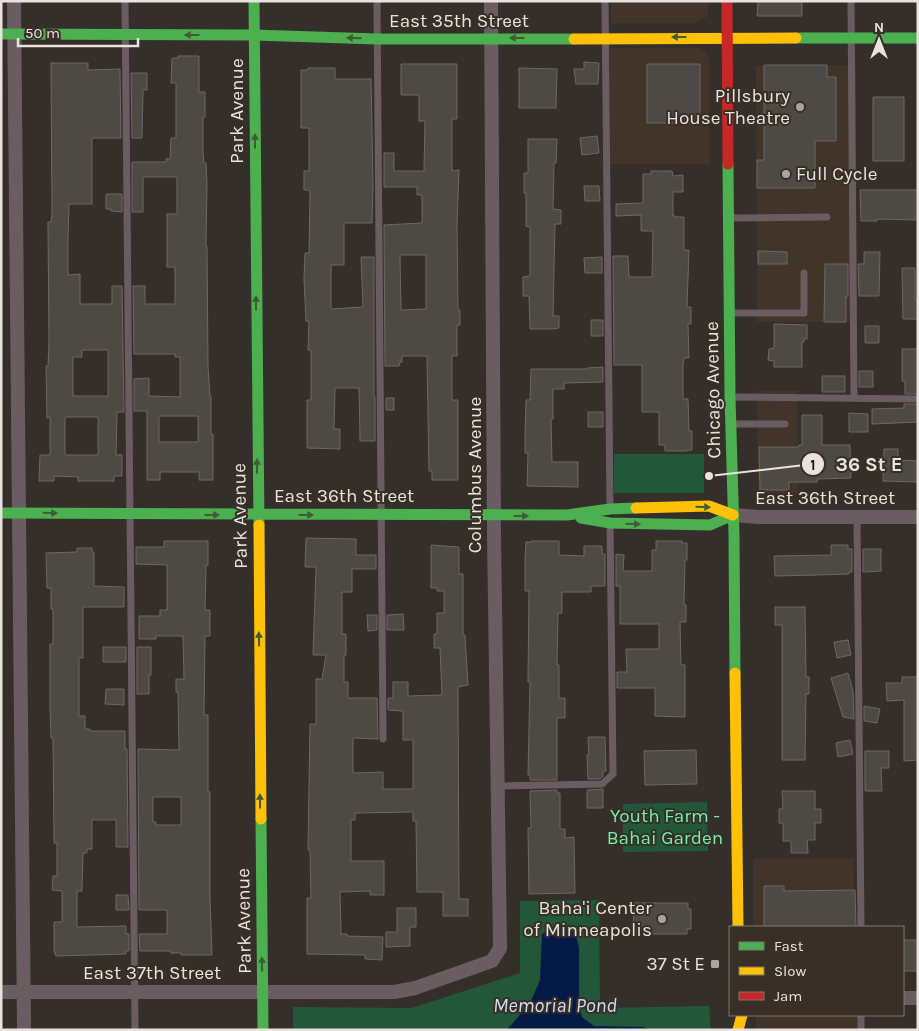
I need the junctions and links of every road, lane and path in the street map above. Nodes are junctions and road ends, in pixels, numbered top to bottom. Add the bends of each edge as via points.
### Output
1 (14, 1) edge
2 (126, 1) edge
3 (254, 1) edge
4 (377, 1) edge
5 (491, 1) edge
6 (606, 1) edge
7 (727, 1) edge
8 (851, 1) edge
9 (8, 34) edge
10 (126, 35) junction
11 (254, 35) junction
12 (728, 37) junction
13 (491, 38) junction
14 (606, 38) junction
15 (918, 38) edge
16 (378, 39) junction
17 (851, 39) junction
18 (828, 217) dead end
19 (729, 218) junction
20 (804, 273) dead end
21 (730, 314) junction
22 (730, 397) junction
23 (854, 398) junction
24 (918, 399) edge
25 (730, 424) junction
26 (786, 424) dead end
27 (610, 508) junction
28 (1, 513) edge
29 (18, 513) junction
30 (130, 514) junction
31 (257, 515) junction
32 (382, 515) junction
33 (567, 515) junction
34 (733, 515) junction
35 (494, 516) junction
36 (858, 517) junction
37 (918, 517) edge
38 (610, 523) junction
39 (383, 739) dead end
40 (498, 786) junction
41 (738, 926) edge
42 (861, 926) edge
43 (500, 948) joint
44 (262, 991) junction
45 (1, 992) edge
46 (24, 992) junction
47 (135, 992) junction
48 (904, 998) edge
49 (918, 998) edge
50 (733, 1016) edge
51 (742, 1016) edge
52 (861, 1016) edge
53 (738, 1029) edge
54 (24, 1030) edge
55 (135, 1030) edge
56 (263, 1030) edge
57 (862, 1030) edge

1 - 9 street
2 - 10 lane
3 - 11 street, Park Avenue
4 - 16 lane
5 - 13 street, Columbus Avenue
6 - 14 lane
7 - 12 street, Chicago Avenue
8 - 17 lane
9 - 10 street, East 35th Street
9 - 29 street
11 -> 10 street, East 35th Street
10 - 30 lane
16 -> 11 street, East 35th Street
31 -> 11 street, Park Avenue
12 -> 14 street, East 35th Street
12 - 17 street, East 35th Street
12 - 19 street, Chicago Avenue
14 -> 13 street, East 35th Street
13 - 16 street, East 35th Street
13 - 35 street, Columbus Avenue
14 - 27 lane
15 - 17 street, East 35th Street
16 - 32 lane
17 - 23 lane
18 - 19 lane
19 - 21 street, Chicago Avenue
20 - 21 lane via 804,313
21 - 22 street, Chicago Avenue
22 - 23 lane
22 - 25 street, Chicago Avenue
23 - 24 lane
25 - 26 lane
25 - 34 street, Chicago Avenue
27 - 33 street, East 36th Street
27 -> 34 street, East 36th Street via 709,506
27 - 38 lane
28 - 29 street, East 36th Street
29 -> 30 street, East 36th Street
29 - 46 street
30 -> 31 street, East 36th Street
30 - 47 lane
31 -> 32 street, East 36th Street
44 -> 31 street, Park Avenue
32 - 35 street, East 36th Street
32 - 39 lane
35 -> 33 street, East 36th Street
33 - 38 street, East 36th Street
34 - 36 street, East 36th Street
38 -> 34 street, East 36th Street via 710,526
34 - 41 street, Chicago Avenue
35 - 40 street, Columbus Avenue
36 - 37 street, East 36th Street
36 - 42 lane
38 - 40 lane via 613,774 602,784
40 - 43 street, Columbus Avenue
43 - 44 street, East 37th Street via 492,961 415,988 394,992
44 - 47 street, East 37th Street
44 - 56 street, Park Avenue
45 - 46 street, East 37th Street
46 - 47 street, East 37th Street
46 - 54 street
47 - 55 lane
48 - 49 street
50 - 53 street
51 - 53 street
52 - 57 lane

